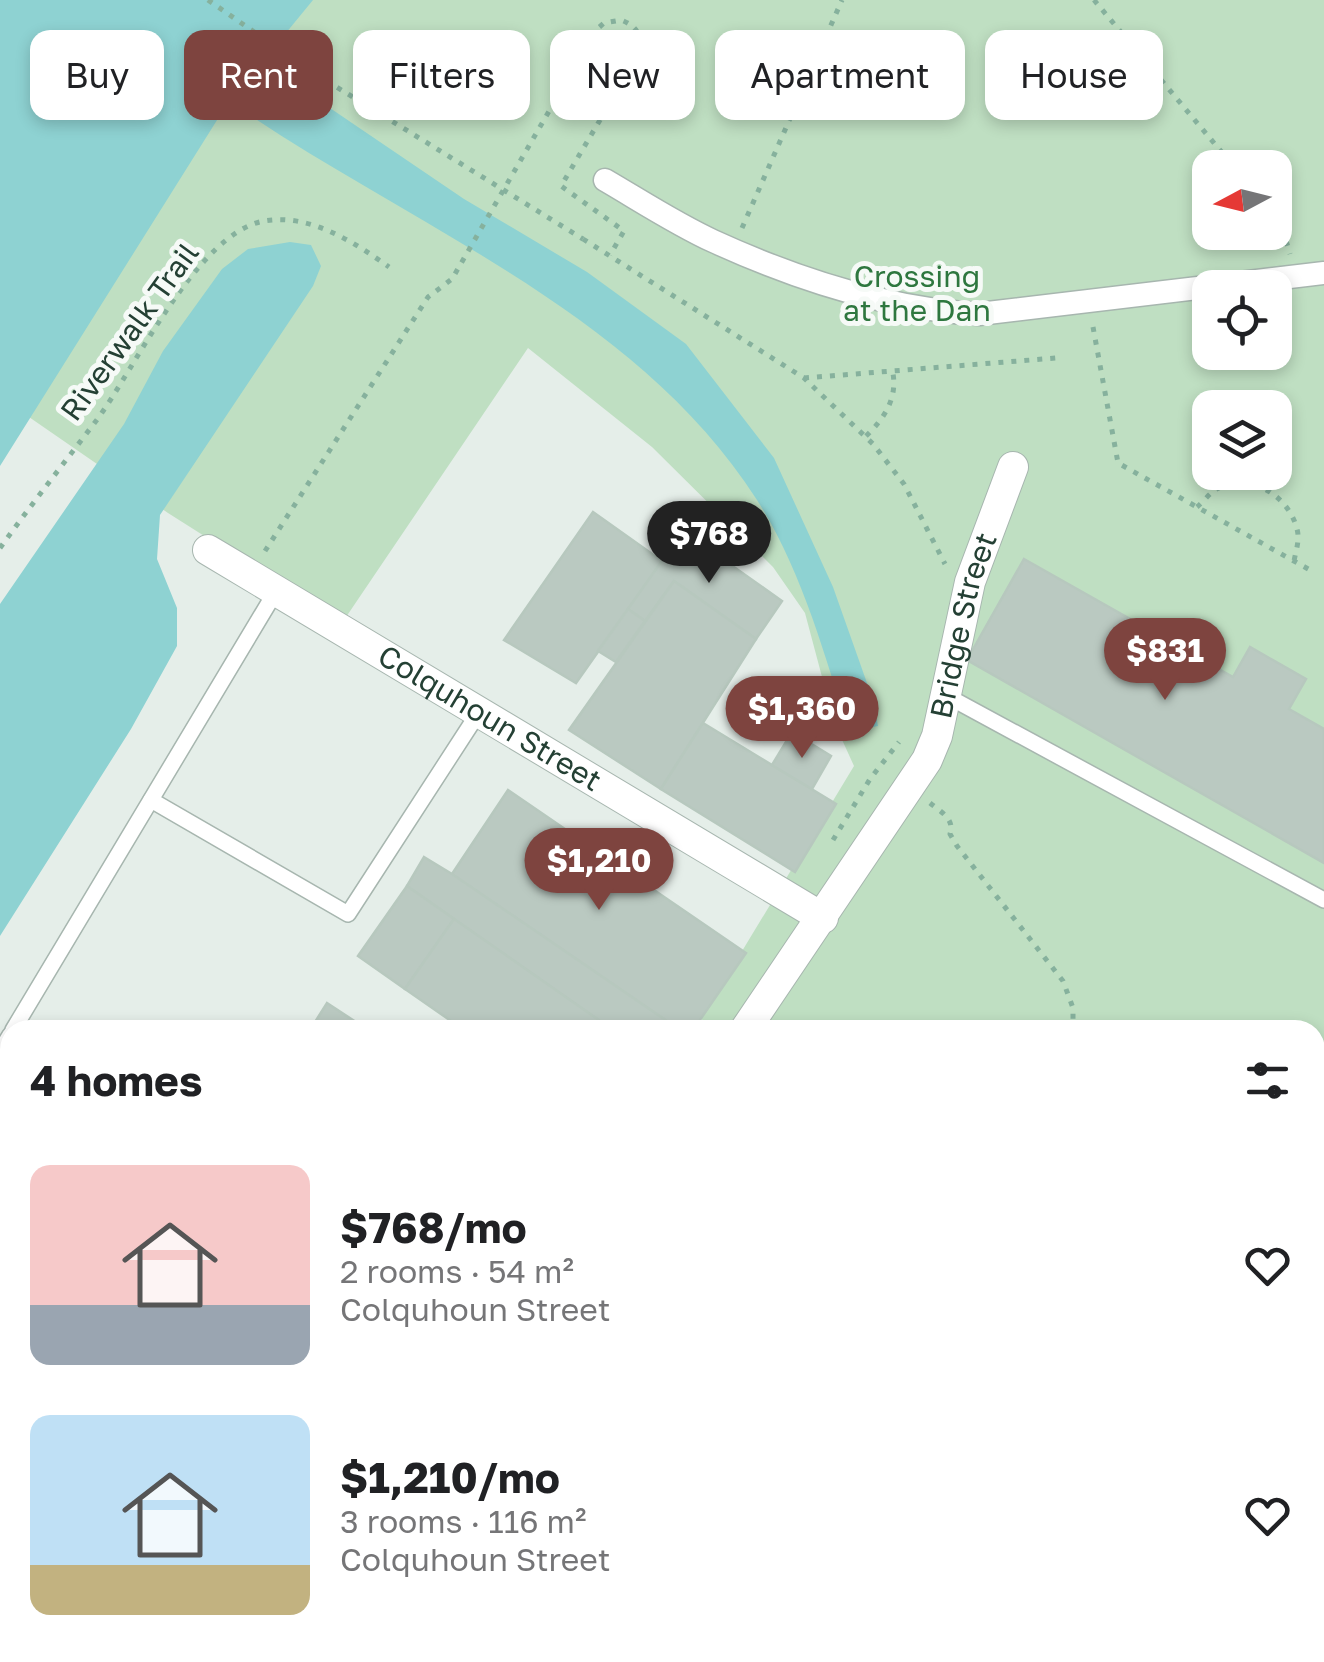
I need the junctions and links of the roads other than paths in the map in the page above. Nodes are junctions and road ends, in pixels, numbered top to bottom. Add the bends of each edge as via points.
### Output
1 (606, 180) dead end
2 (1324, 273) edge
3 (1014, 467) dead end
4 (208, 550) dead end
5 (276, 591) junction
6 (947, 696) junction
7 (479, 712) junction
8 (152, 800) junction
9 (1324, 900) edge
10 (823, 918) junction
11 (20, 1020) edge
12 (752, 1020) edge

1 - 2 street via 732,249 862,296 948,312 980,314
3 - 6 street, Bridge Street via 970,582
4 - 5 street, Colquhoun Street
5 - 7 street, Colquhoun Street
5 - 8 lane
6 - 9 lane
6 - 10 street, Bridge Street via 915,781
7 - 8 lane via 348,914
7 - 10 street, Colquhoun Street
8 - 11 lane
10 - 12 street, Bridge Street

